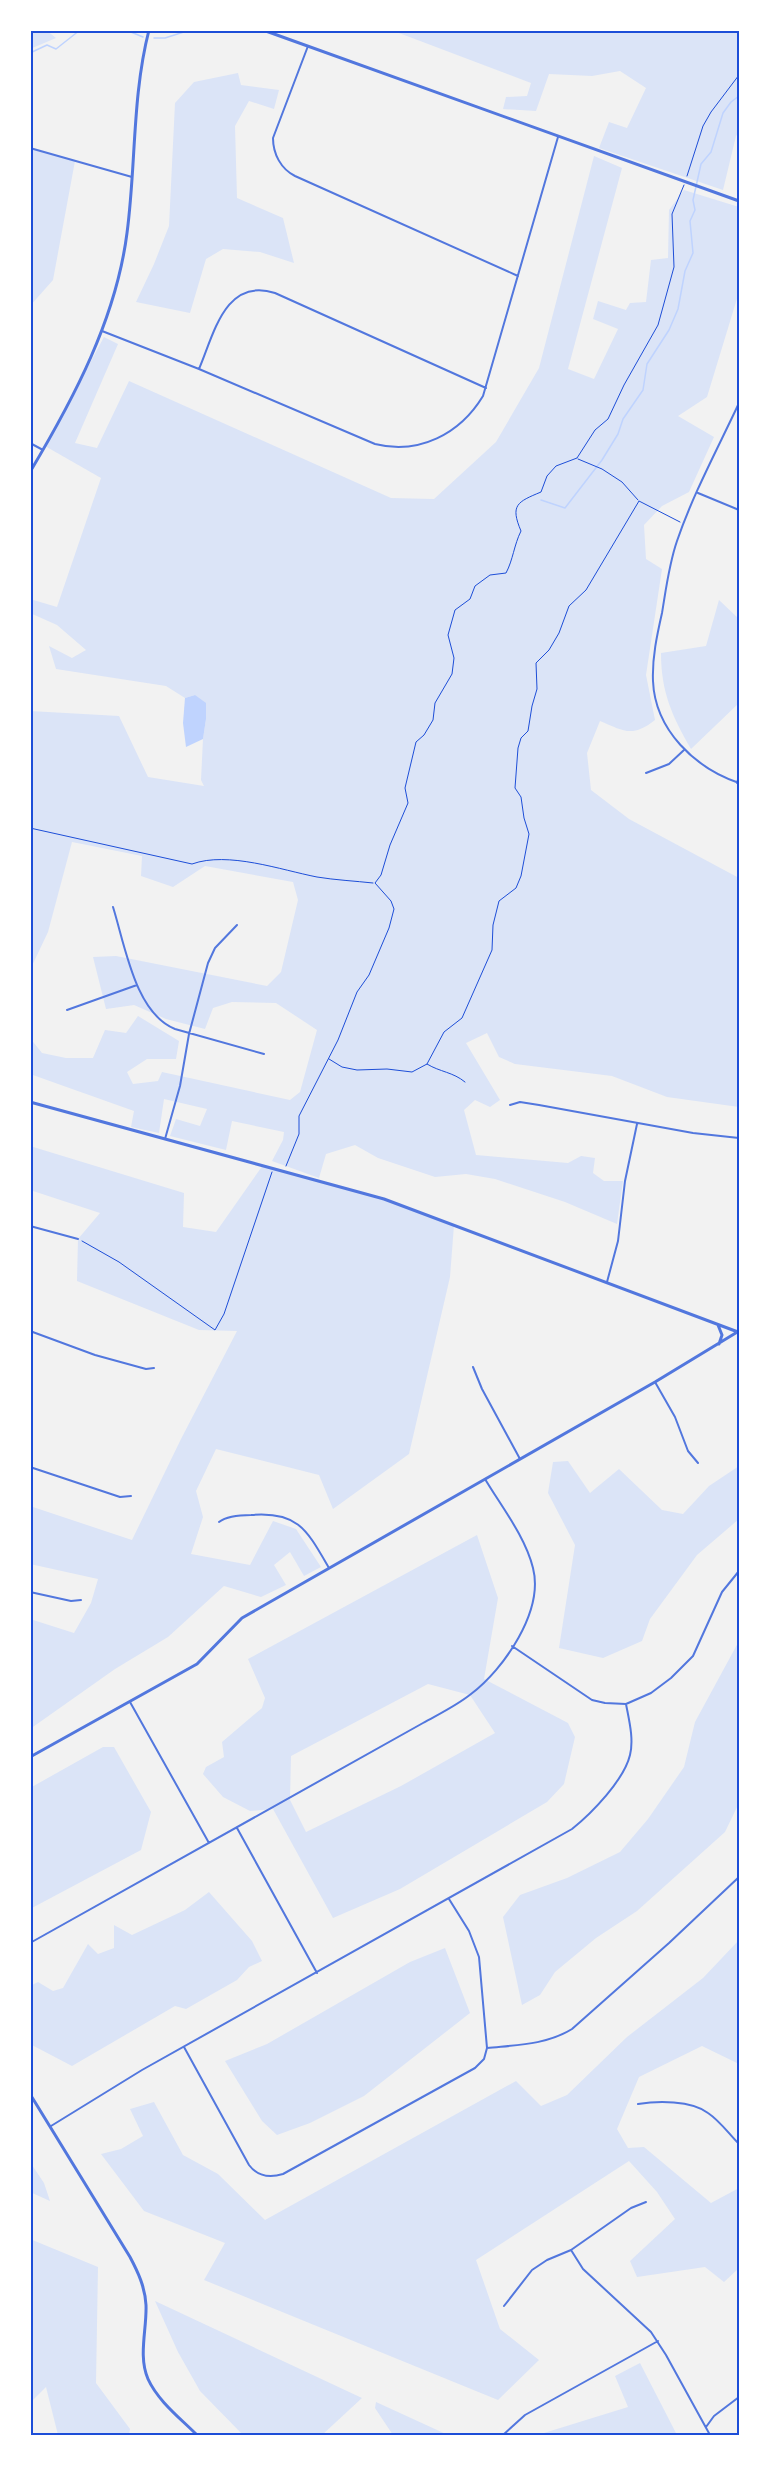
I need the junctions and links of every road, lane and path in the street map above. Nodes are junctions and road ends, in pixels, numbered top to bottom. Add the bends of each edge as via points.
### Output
1 (149, 30) edge
2 (263, 30) edge
3 (308, 46) junction
4 (739, 75) edge
5 (558, 136) junction
6 (30, 148) edge
7 (132, 177) junction
8 (687, 183) junction
9 (739, 201) edge
10 (518, 276) junction
11 (101, 331) junction
12 (199, 369) junction
13 (486, 388) junction
14 (739, 403) edge
15 (30, 443) edge
16 (43, 450) junction
17 (577, 458) junction
18 (30, 472) edge
19 (698, 493) junction
20 (639, 501) junction
21 (739, 510) edge
22 (683, 524) junction
23 (684, 750) junction
24 (646, 772) dead end
25 (739, 777) edge
26 (738, 783) edge
27 (30, 828) edge
28 (375, 883) junction
29 (113, 907) dead end
30 (237, 925) dead end
31 (137, 985) junction
32 (67, 1010) dead end
33 (189, 1034) junction
34 (264, 1054) dead end
35 (327, 1058) junction
36 (427, 1065) junction
37 (465, 1082) dead end
38 (30, 1102) edge
39 (510, 1105) dead end
40 (637, 1124) junction
41 (739, 1138) edge
42 (165, 1139) junction
43 (272, 1171) dead end
44 (284, 1171) junction
45 (30, 1226) edge
46 (78, 1239) joint
47 (607, 1282) junction
48 (717, 1323) junction
49 (30, 1331) edge
50 (739, 1331) edge
51 (718, 1344) junction
52 (473, 1367) dead end
53 (154, 1368) dead end
54 (655, 1382) junction
55 (520, 1459) junction
56 (698, 1463) dead end
57 (30, 1467) edge
58 (485, 1479) junction
59 (131, 1496) dead end
60 (219, 1522) dead end
61 (329, 1568) junction
62 (739, 1571) edge
63 (30, 1592) edge
64 (81, 1600) dead end
65 (512, 1646) junction
66 (129, 1702) junction
67 (626, 1704) junction
68 (30, 1757) edge
69 (237, 1828) junction
70 (209, 1844) junction
71 (739, 1877) edge
72 (449, 1898) junction
73 (30, 1943) edge
74 (317, 1972) junction
75 (184, 2047) junction
76 (487, 2048) junction
77 (30, 2094) edge
78 (638, 2104) dead end
79 (51, 2126) junction
80 (739, 2144) edge
81 (646, 2202) dead end
82 (571, 2250) junction
83 (504, 2306) dead end
84 (658, 2341) junction
85 (739, 2397) edge
86 (706, 2427) junction
87 (197, 2435) edge
88 (503, 2435) edge
89 (710, 2435) edge

1 - 7 street via 139,80
2 - 3 street
3 - 5 street
3 - 10 street via 273,138 285,170
4 - 8 path via 703,126
5 - 8 street
5 - 10 street
6 - 7 street
7 - 11 street via 122,259
8 - 9 street
8 - 17 path via 672,214 674,267 658,325 608,419 595,430
10 - 13 street
11 - 12 street
11 - 16 street via 70,402
12 - 13 street via 356,437 390,447 424,444 457,427 477,406
12 - 13 street via 231,301 248,291 261,290
14 - 19 street
15 - 16 street
16 - 18 street
17 - 20 path via 622,482
17 - 28 path via 556,466 541,492 524,499 515,510 521,531 506,573 490,575 455,610 448,635 454,658 452,674 435,703 433,720 416,742 405,788 408,803
19 - 21 street
19 - 22 street
20 - 22 path
20 - 36 path via 586,590 569,606 549,650 536,663 537,689 528,731 518,748 515,788 521,797 529,834 521,876 516,888 499,901 492,950 462,1018 444,1032
22 - 23 street via 656,642 653,679 663,716
23 - 24 street via 669,764
23 - 26 street via 708,769
25 - 26 street
27 - 28 path via 192,864 227,860
28 - 35 path via 394,909 369,975 357,992
29 - 31 street
30 - 33 street via 211,954
31 - 32 street
31 - 33 street via 150,1012 168,1026
33 - 34 street
33 - 42 street
35 - 36 path via 357,1070 412,1072
35 - 44 path via 299,1116 299,1134
36 - 37 path
38 - 42 street
39 - 40 street via 520,1102
40 - 41 street
40 - 47 street via 618,1241
42 - 44 street
43 - 46 path via 251,1239 215,1330 119,1262
44 - 47 street via 386,1200
45 - 46 street
47 - 48 street
48 - 50 street
48 - 51 street via 722,1335
49 - 53 street via 95,1355
50 - 51 street
51 - 54 street
52 - 55 street
54 - 55 street
54 - 56 street via 675,1416 688,1451
55 - 58 street
57 - 59 street via 120,1497
58 - 61 street
58 - 65 street via 519,1535 533,1565 536,1583 531,1610
60 - 61 street via 258,1514 290,1519 307,1531
61 - 66 street via 236,1622 197,1664
62 - 67 street via 722,1592 693,1656 661,1686
63 - 64 street via 71,1602
65 - 67 street via 592,1700
65 - 69 street via 470,1695
66 - 68 street
66 - 70 street
67 - 72 street via 630,1756 619,1778 594,1809 566,1832
69 - 70 street
69 - 74 street
70 - 73 street
71 - 76 street via 572,2029 533,2043
72 - 74 street
72 - 76 street via 479,1957
74 - 75 street
75 - 76 street via 249,2165 256,2173 270,2176 283,2174 475,2068 484,2059
75 - 79 street
77 - 79 street
78 - 80 street via 660,2101 701,2109
79 - 87 street via 141,2278 146,2305 143,2358 149,2380 162,2400
81 - 82 street via 631,2208
82 - 83 street via 532,2270
82 - 84 street via 583,2269
84 - 86 street
84 - 88 street via 525,2415
85 - 86 street
86 - 89 street

